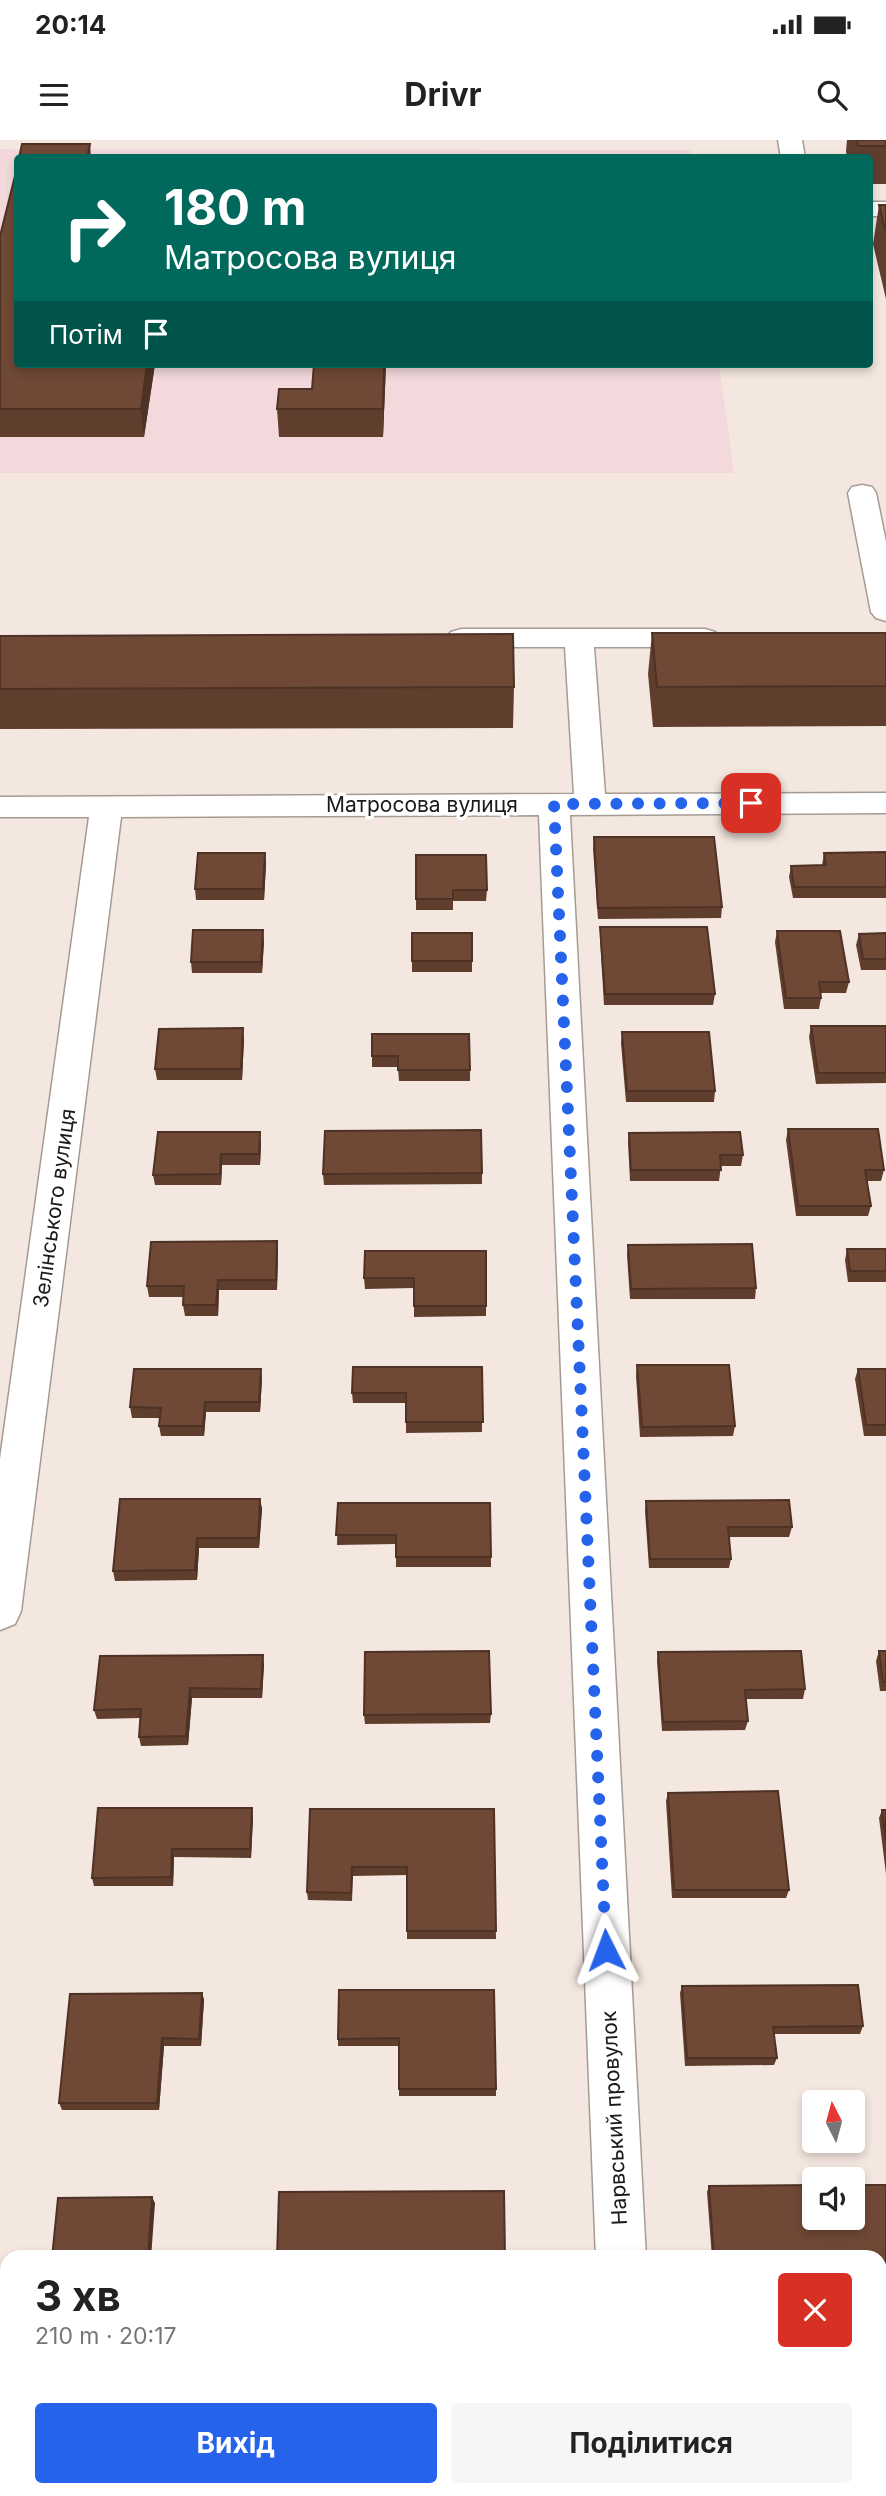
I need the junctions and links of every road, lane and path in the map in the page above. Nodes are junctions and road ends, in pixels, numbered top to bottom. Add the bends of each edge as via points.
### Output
1 (862, 493) dead end
2 (881, 628) edge
3 (732, 637) edge
4 (579, 638) junction
5 (427, 639) edge
6 (886, 803) edge
7 (572, 804) junction
8 (107, 805) junction
9 (0, 807) edge
10 (16, 1379) edge
11 (0, 1611) edge
12 (621, 2250) edge

1 - 2 street
3 - 4 street
4 - 5 street
4 - 7 street, Нарвський провулок
6 - 7 street, Матросова вулиця
7 - 8 street, Матросова вулиця
7 - 12 street, Нарвський провулок
8 - 9 street, Матросова вулиця
8 - 10 street, Зелінського вулиця
10 - 11 street, Зелінського вулиця

